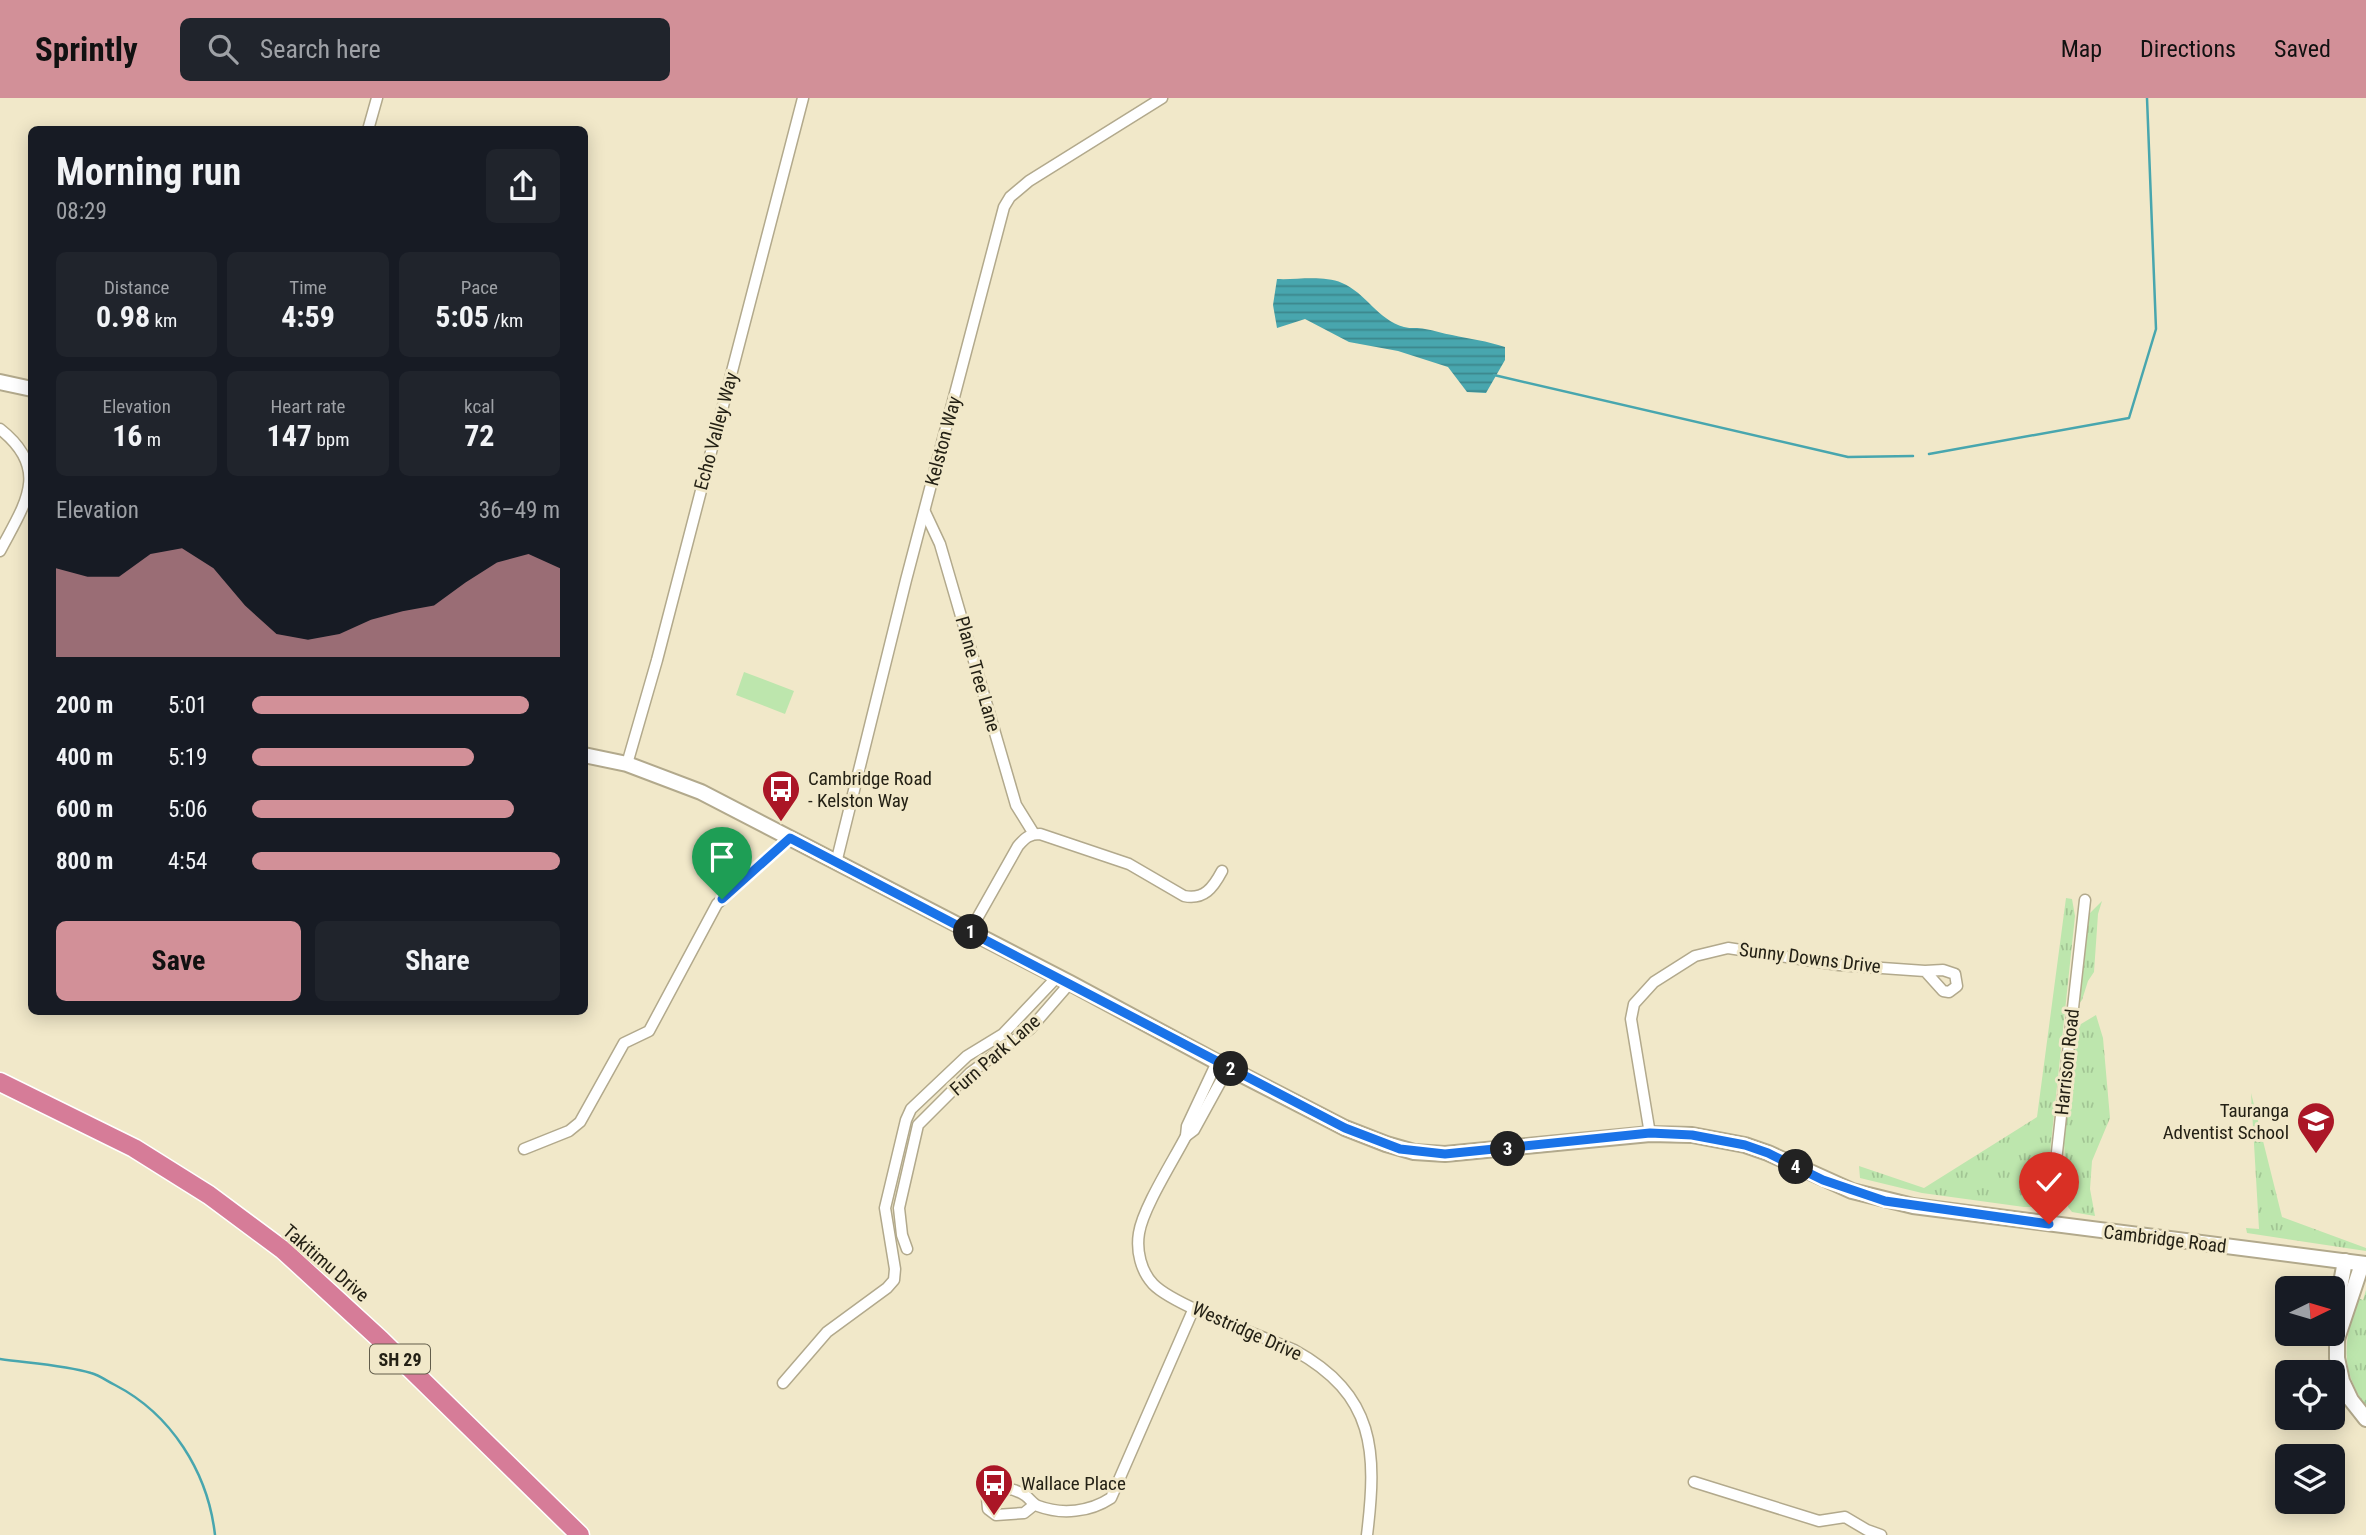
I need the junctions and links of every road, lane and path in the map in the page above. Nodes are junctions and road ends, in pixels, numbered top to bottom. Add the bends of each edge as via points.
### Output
1 (377, 98) edge
2 (803, 98) edge
3 (1162, 98) edge
4 (369, 126) edge
5 (0, 382) edge
6 (28, 388) edge
7 (0, 429) edge
8 (28, 463) edge
9 (28, 494) edge
10 (925, 512) junction
11 (0, 551) edge
12 (588, 756) edge
13 (627, 764) junction
14 (1034, 834) junction
15 (790, 838) junction
16 (836, 863) junction
17 (1222, 872) dead end
18 (2085, 900) dead end
19 (970, 931) junction
20 (1925, 971) dead end
21 (1063, 980) junction
22 (1222, 1065) junction
23 (0, 1082) edge
24 (1650, 1133) junction
25 (524, 1149) dead end
26 (2049, 1224) junction
27 (906, 1249) dead end
28 (2345, 1261) junction
29 (2364, 1264) edge
30 (2342, 1276) edge
31 (1194, 1308) junction
32 (2345, 1320) edge
33 (2337, 1346) edge
34 (783, 1383) dead end
35 (2366, 1419) edge
36 (1694, 1482) dead end
37 (1034, 1505) dead end
38 (580, 1535) edge
39 (1367, 1535) edge
40 (1881, 1535) edge

1 - 4 street
2 - 13 street, Echo Valley Way
3 - 10 street, Kelston Way via 1029,181 1007,202
5 - 6 main road
7 - 8 street
9 - 11 street
10 - 14 street, Plane Tree Lane via 940,544 1016,805
10 - 16 street, Kelston Way
12 - 13 main road, Cambridge Road
13 - 15 main road, Cambridge Road via 701,792
14 - 17 street via 1129,864 1193,897 1212,889
14 - 19 street via 1018,846
15 - 16 main road, Cambridge Road
15 - 25 street via 718,904 649,1031 624,1043 580,1122
16 - 19 main road, Cambridge Road
18 - 26 street, Harrison Road
19 - 21 main road, Cambridge Road
20 - 24 street, Sunny Downs Drive via 1839,965 1728,948 1695,956 1654,982 1634,1004 1631,1019
21 - 22 main road, Cambridge Road
21 - 27 street, Furn Park Lane via 1030,1029 970,1073 918,1125 899,1208
21 - 34 street via 1003,1034 967,1056 911,1109 885,1208 894,1280 827,1332
22 - 24 main road, Cambridge Road via 1345,1128 1415,1152 1465,1154
22 - 31 street, Westridge Drive via 1194,1130 1186,1136 1142,1221 1138,1244 1142,1266 1155,1286
23 - 38 highway, Takitimu Drive / SH 29 via 134,1148 209,1195 283,1250
24 - 26 main road, Cambridge Road via 1745,1145 1823,1180 1885,1201
26 - 28 main road, Cambridge Road
28 - 29 main road, Cambridge Road
28 - 30 main road
29 - 32 main road
31 - 37 street via 1111,1498 1089,1510
31 - 39 street, Westridge Drive via 1310,1358 1340,1385 1368,1436 1372,1478
33 - 35 main road via 2342,1381
36 - 40 street via 1819,1521 1845,1517

